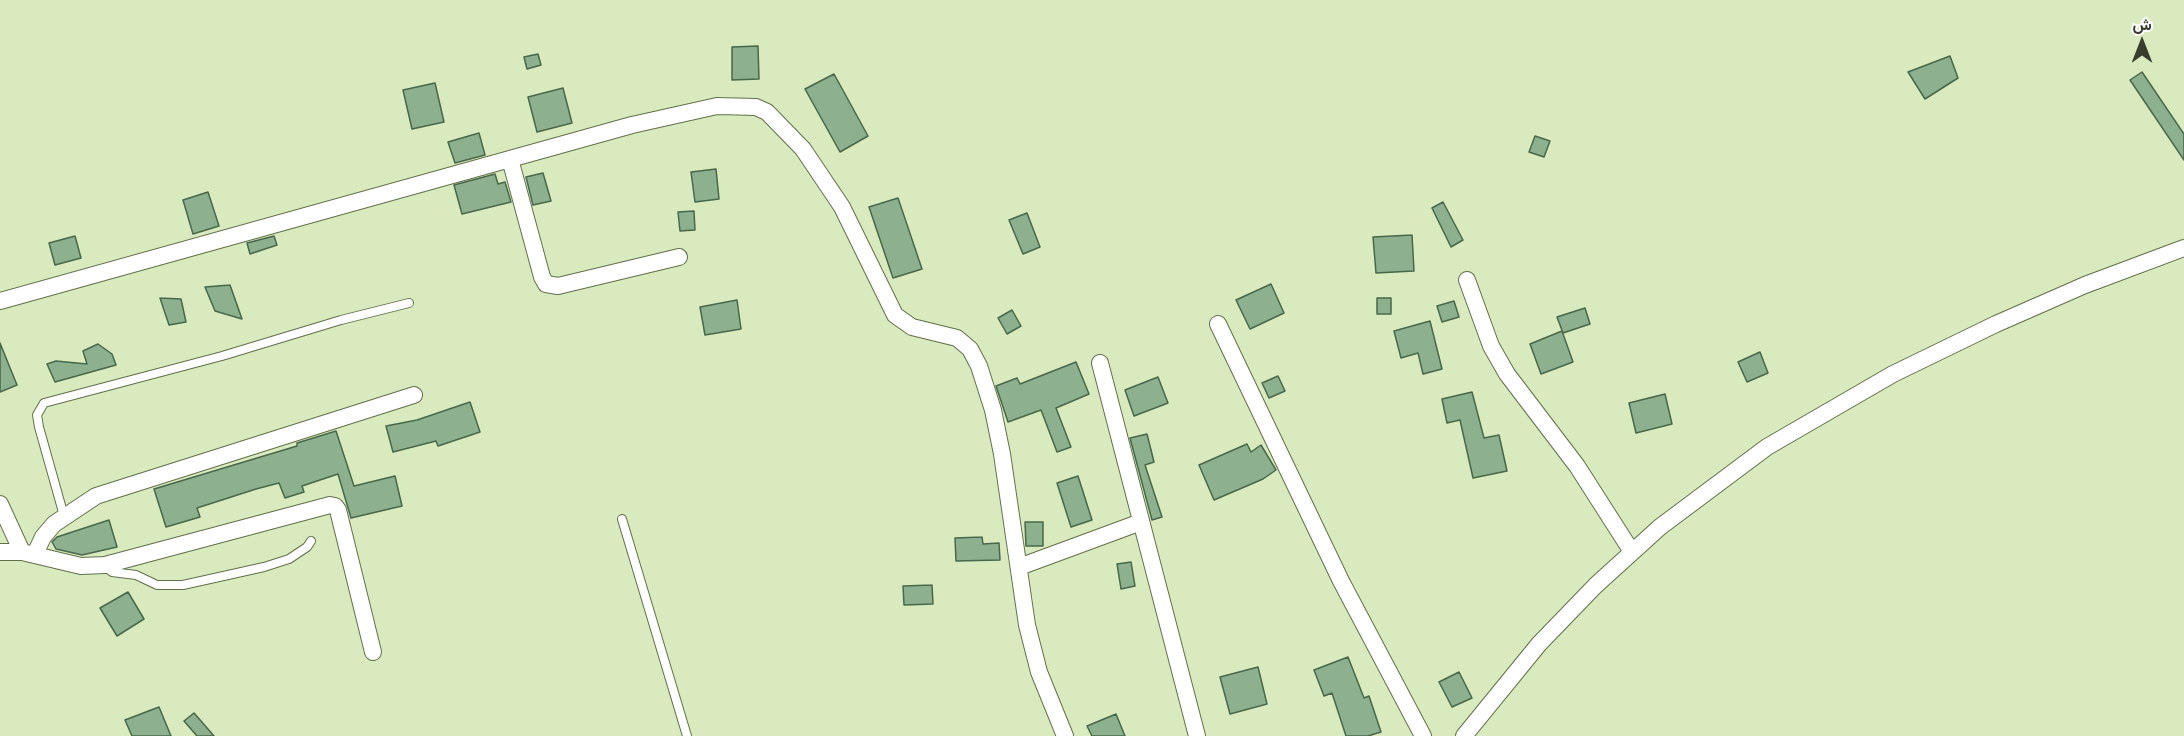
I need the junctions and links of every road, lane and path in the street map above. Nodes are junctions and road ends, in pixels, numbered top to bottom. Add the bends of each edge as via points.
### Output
1 (510, 159) junction
2 (2184, 248) edge
3 (679, 257) dead end
4 (1467, 280) dead end
5 (0, 302) edge
6 (410, 303) dead end
7 (1218, 324) dead end
8 (1100, 363) dead end
9 (414, 395) dead end
10 (0, 504) edge
11 (64, 516) junction
12 (622, 519) dead end
13 (1141, 522) junction
14 (311, 541) dead end
15 (0, 552) edge
16 (1632, 552) junction
17 (28, 553) junction
18 (105, 565) junction
19 (1019, 567) junction
20 (373, 652) dead end
21 (687, 736) edge
22 (1065, 736) edge
23 (1197, 736) edge
24 (1423, 736) edge
25 (1464, 736) edge

1 - 3 street via 546,284 558,286
1 - 5 street
1 - 19 street via 717,106 743,105 767,112 803,149 842,207 895,315 912,327 957,338 970,349 993,410
2 - 16 street via 1996,324 1893,374 1767,447
4 - 16 street via 1491,346 1506,374 1577,466
6 - 11 lane via 44,403 38,415 39,427
7 - 24 street via 1341,581
8 - 13 street
9 - 11 street via 96,496
10 - 17 street
11 - 17 street
12 - 21 lane
13 - 19 street
13 - 23 street
14 - 18 lane via 289,559 177,586 157,585 136,575 111,572
15 - 17 street
16 - 25 street via 1539,644
17 - 18 street via 81,566
18 - 20 street via 335,506
19 - 22 street via 1039,672

